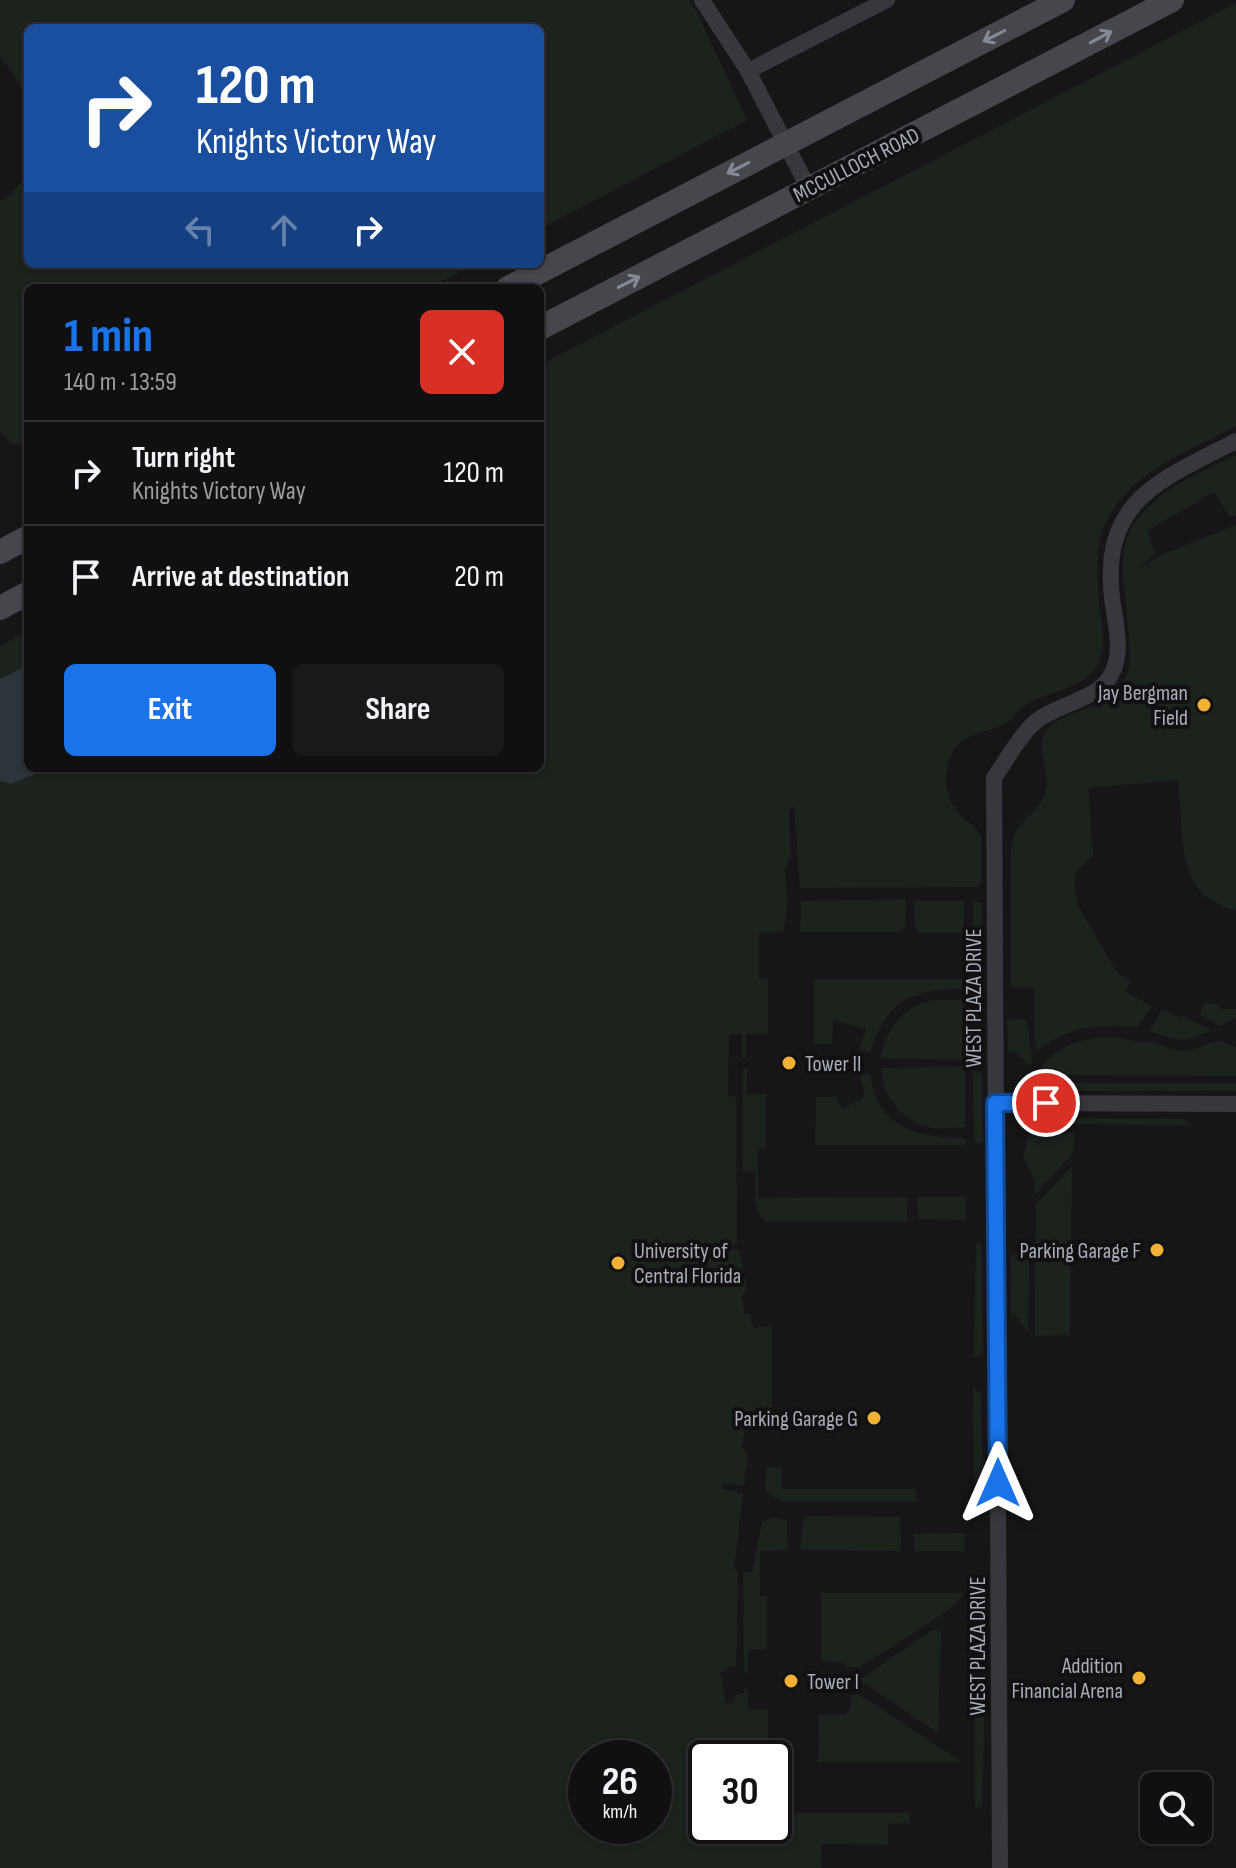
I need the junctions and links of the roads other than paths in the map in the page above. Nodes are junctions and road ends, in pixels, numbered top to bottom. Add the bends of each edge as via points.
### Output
1 (702, 0) edge
2 (887, 0) edge
3 (1063, 0) edge
4 (1172, 0) edge
5 (748, 71) junction
6 (785, 144) junction
7 (809, 189) junction
8 (516, 284) edge
9 (544, 326) edge
10 (1236, 441) edge
11 (24, 539) edge
12 (0, 552) edge
13 (24, 595) edge
14 (0, 608) edge
15 (995, 1103) junction
16 (1236, 1104) edge
17 (1000, 1868) edge

1 - 5 street
2 - 5 street
3 -> 6 main road
7 -> 4 main road, MCCULLOCH ROAD
5 - 6 street
6 - 7 street
6 -> 8 main road
9 -> 7 main road, MCCULLOCH ROAD
10 - 15 street, WEST PLAZA DRIVE via 1143,494 1123,518 1110,574 1118,652 1113,674 1096,690 1033,723 994,778
11 - 12 main road
13 - 14 main road
15 - 16 street
15 - 17 street, WEST PLAZA DRIVE

